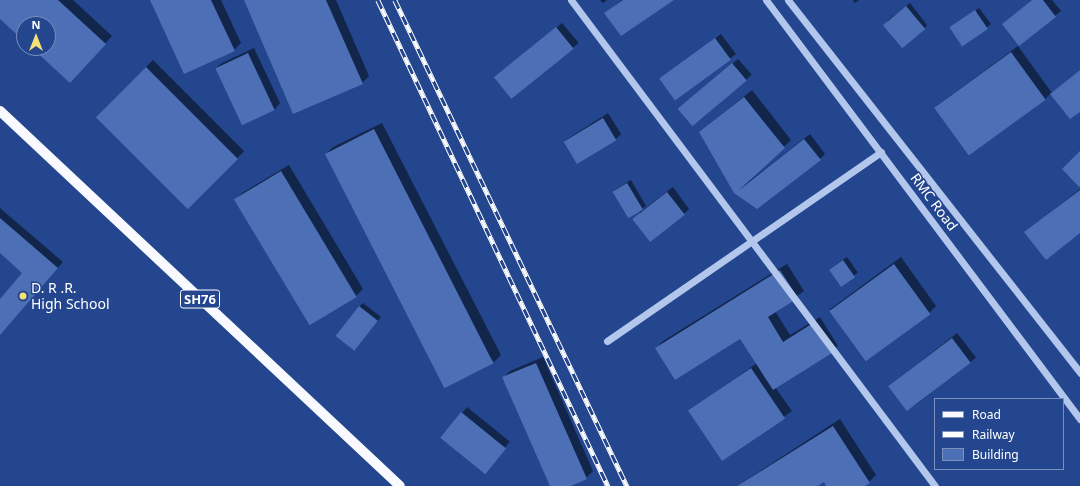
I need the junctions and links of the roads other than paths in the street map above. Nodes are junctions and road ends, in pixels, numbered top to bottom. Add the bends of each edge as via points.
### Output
1 (571, 0) edge
2 (766, 0) edge
3 (788, 0) edge
4 (0, 111) edge
5 (881, 152) junction
6 (752, 240) junction
7 (607, 341) dead end
8 (1080, 373) edge
9 (1080, 419) edge
10 (400, 486) edge
11 (935, 486) edge

1 - 6 street
2 - 5 street, RMC Road
3 - 8 street, RMC Road
4 - 10 main road, SH76
5 - 6 street
5 - 9 street, RMC Road
6 - 7 street
6 - 11 street

